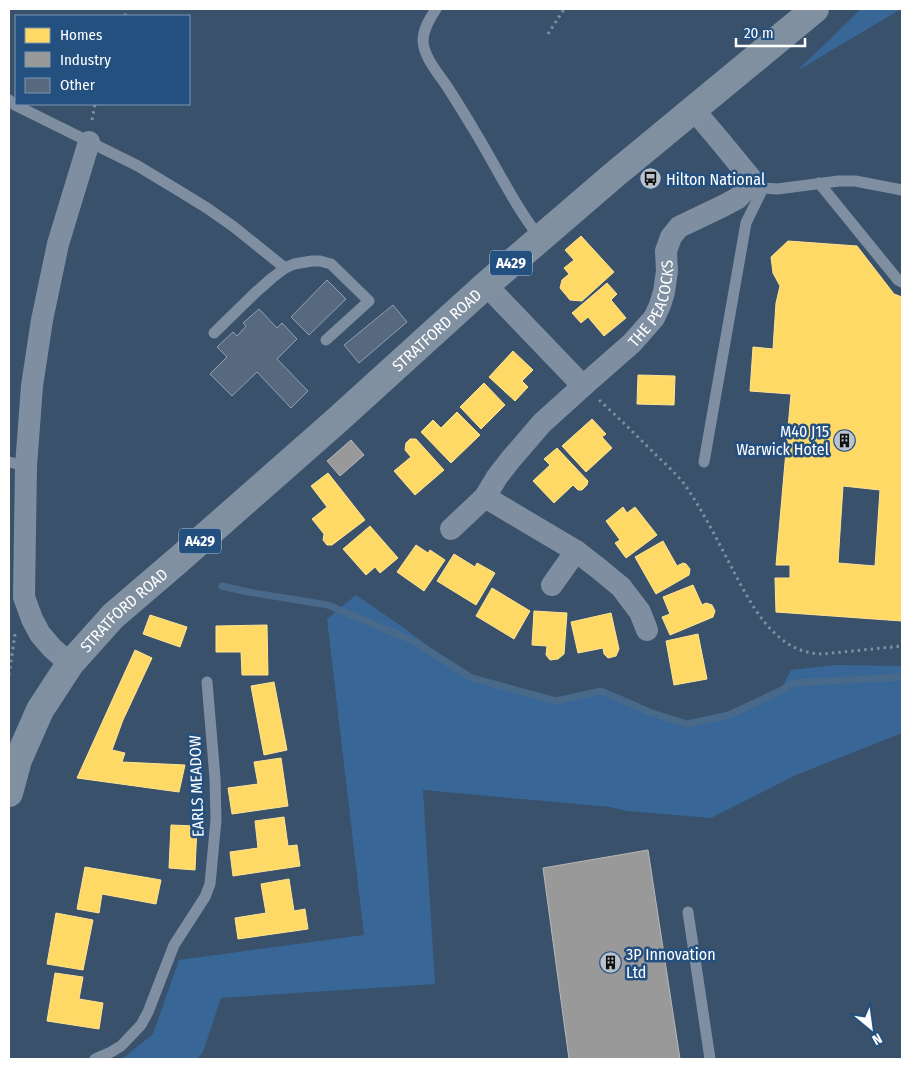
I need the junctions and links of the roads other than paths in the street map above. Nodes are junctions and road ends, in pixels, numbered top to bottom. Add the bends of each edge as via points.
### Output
1 (436, 9) edge
2 (815, 9) edge
3 (9, 100) edge
4 (694, 110) junction
5 (89, 142) junction
6 (819, 183) junction
7 (758, 185) junction
8 (902, 190) edge
9 (540, 238) junction
10 (285, 268) junction
11 (902, 282) edge
12 (486, 285) junction
13 (214, 333) dead end
14 (326, 340) dead end
15 (583, 386) junction
16 (704, 462) dead end
17 (17, 464) edge
18 (485, 497) junction
19 (451, 529) dead end
20 (576, 551) junction
21 (552, 584) dead end
22 (647, 630) dead end
23 (70, 664) junction
24 (206, 682) dead end
25 (9, 793) edge
26 (688, 912) dead end
27 (96, 1059) edge
28 (710, 1059) edge

1 - 9 lane via 423,40 426,52 518,207
2 - 4 highway, STRATFORD ROAD / A429
3 - 5 lane
4 - 7 street
4 - 9 highway, STRATFORD ROAD / A429
5 - 10 lane via 138,166 207,208
5 - 17 street, STRATFORD ROAD via 58,244
6 - 7 lane via 777,189
6 - 8 lane via 854,181
6 - 11 lane
7 - 15 street, THE PEACOCKS via 679,227 666,251 664,292 654,318 632,343
7 - 16 lane via 746,223
9 - 12 highway, STRATFORD ROAD / A429
10 - 13 lane
10 - 14 lane via 312,261 331,264 369,301
12 - 15 street
12 - 23 highway, STRATFORD ROAD / A429 via 334,423 112,616
15 - 18 street, THE PEACOCKS via 542,422
17 - 23 street, STRATFORD ROAD via 24,598 40,634
18 - 19 street, THE PEACOCKS
18 - 20 street
20 - 21 street
20 - 22 street via 620,587 640,612
23 - 25 highway, STRATFORD ROAD / A429 via 40,710 18,760
24 - 27 lane, EARLS MEADOW via 216,820 210,884 174,945 141,1025 121,1046
26 - 28 lane

